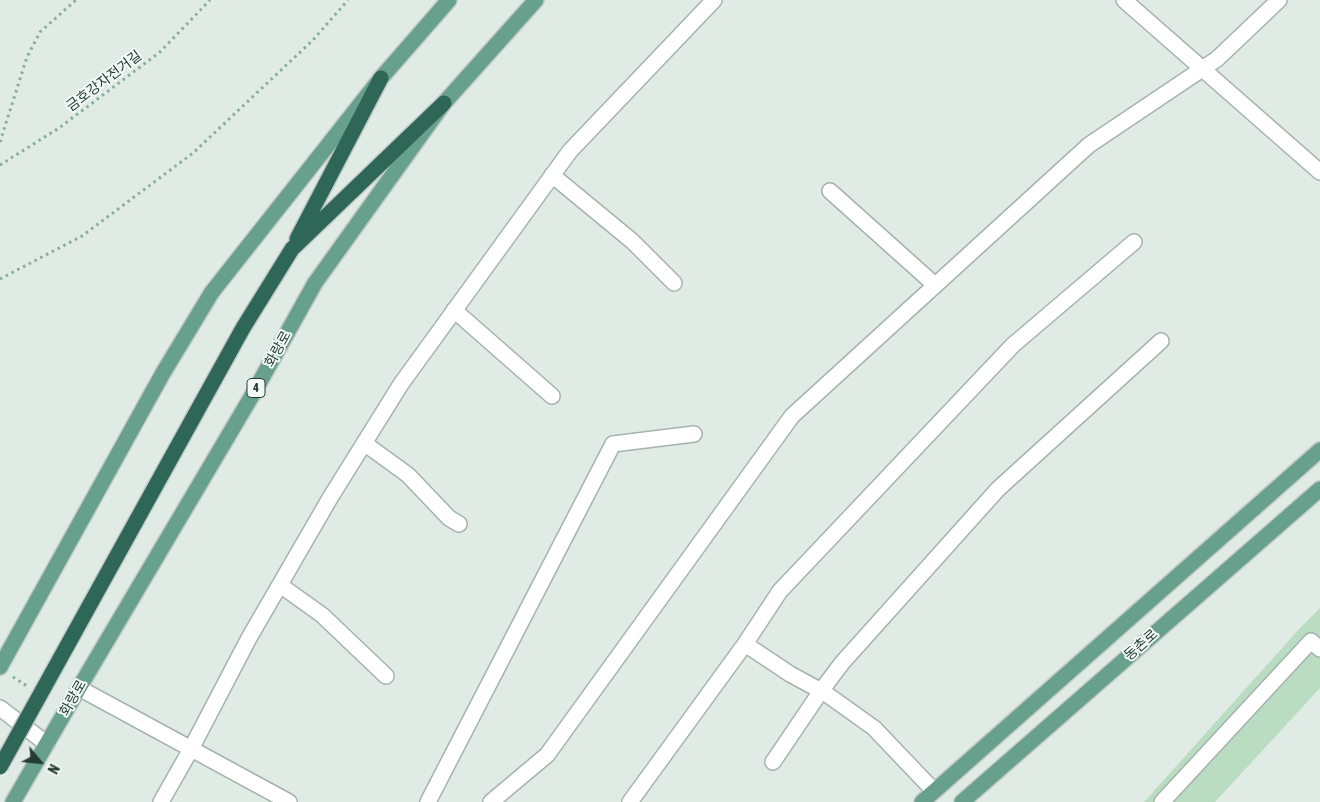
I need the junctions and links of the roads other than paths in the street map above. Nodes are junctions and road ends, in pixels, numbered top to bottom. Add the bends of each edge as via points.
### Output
1 (449, 0) edge
2 (536, 0) edge
3 (714, 0) edge
4 (1124, 0) edge
5 (1279, 0) edge
6 (1202, 69) junction
7 (381, 78) junction
8 (444, 103) junction
9 (1320, 172) edge
10 (552, 175) junction
11 (830, 191) dead end
12 (1134, 242) dead end
13 (292, 249) junction
14 (674, 283) dead end
15 (935, 285) junction
16 (454, 310) junction
17 (1161, 341) dead end
18 (552, 396) dead end
19 (694, 434) dead end
20 (364, 443) junction
21 (1320, 450) edge
22 (1320, 489) edge
23 (460, 524) dead end
24 (280, 585) junction
25 (745, 644) junction
26 (1320, 649) edge
27 (0, 667) edge
28 (386, 676) dead end
29 (79, 688) junction
30 (821, 690) junction
31 (0, 708) edge
32 (47, 744) junction
33 (191, 749) junction
34 (773, 762) dead end
35 (0, 767) edge
36 (934, 791) junction
37 (13, 802) edge
38 (161, 802) edge
39 (289, 802) edge
40 (428, 802) edge
41 (490, 802) edge
42 (630, 802) edge
43 (922, 802) edge
44 (962, 802) edge
45 (1162, 802) edge

1 - 7 main road
2 - 8 main road, 화랑로 / 4
3 - 10 street via 570,151
4 - 6 street
5 - 6 street via 1217,59
6 - 9 street
6 - 15 street via 1089,144
7 - 13 highway
7 - 27 main road via 212,292 163,373
8 - 13 highway
8 - 29 main road, 화랑로 / 4 via 315,283
10 - 14 street via 632,241
10 - 16 street
11 - 15 street
12 - 25 street via 1013,345 780,591
13 - 35 highway, bridge via 243,328
15 - 41 street via 792,416 548,755
16 - 18 street
16 - 20 street
17 - 30 street via 998,489
19 - 40 street via 613,444
20 - 23 street via 408,475 449,518
20 - 24 street
21 - 36 main road
22 - 44 main road, 동촌로
24 - 28 street via 322,615
24 - 33 street
25 - 30 street
25 - 42 street
26 - 45 street via 1311,641
29 - 32 main road, 화랑로 / 4
29 - 33 street
30 - 34 street
30 - 36 street via 874,728
31 - 32 street
32 - 37 main road, 화랑로 / 4
33 - 38 street
33 - 39 street
36 - 43 main road

